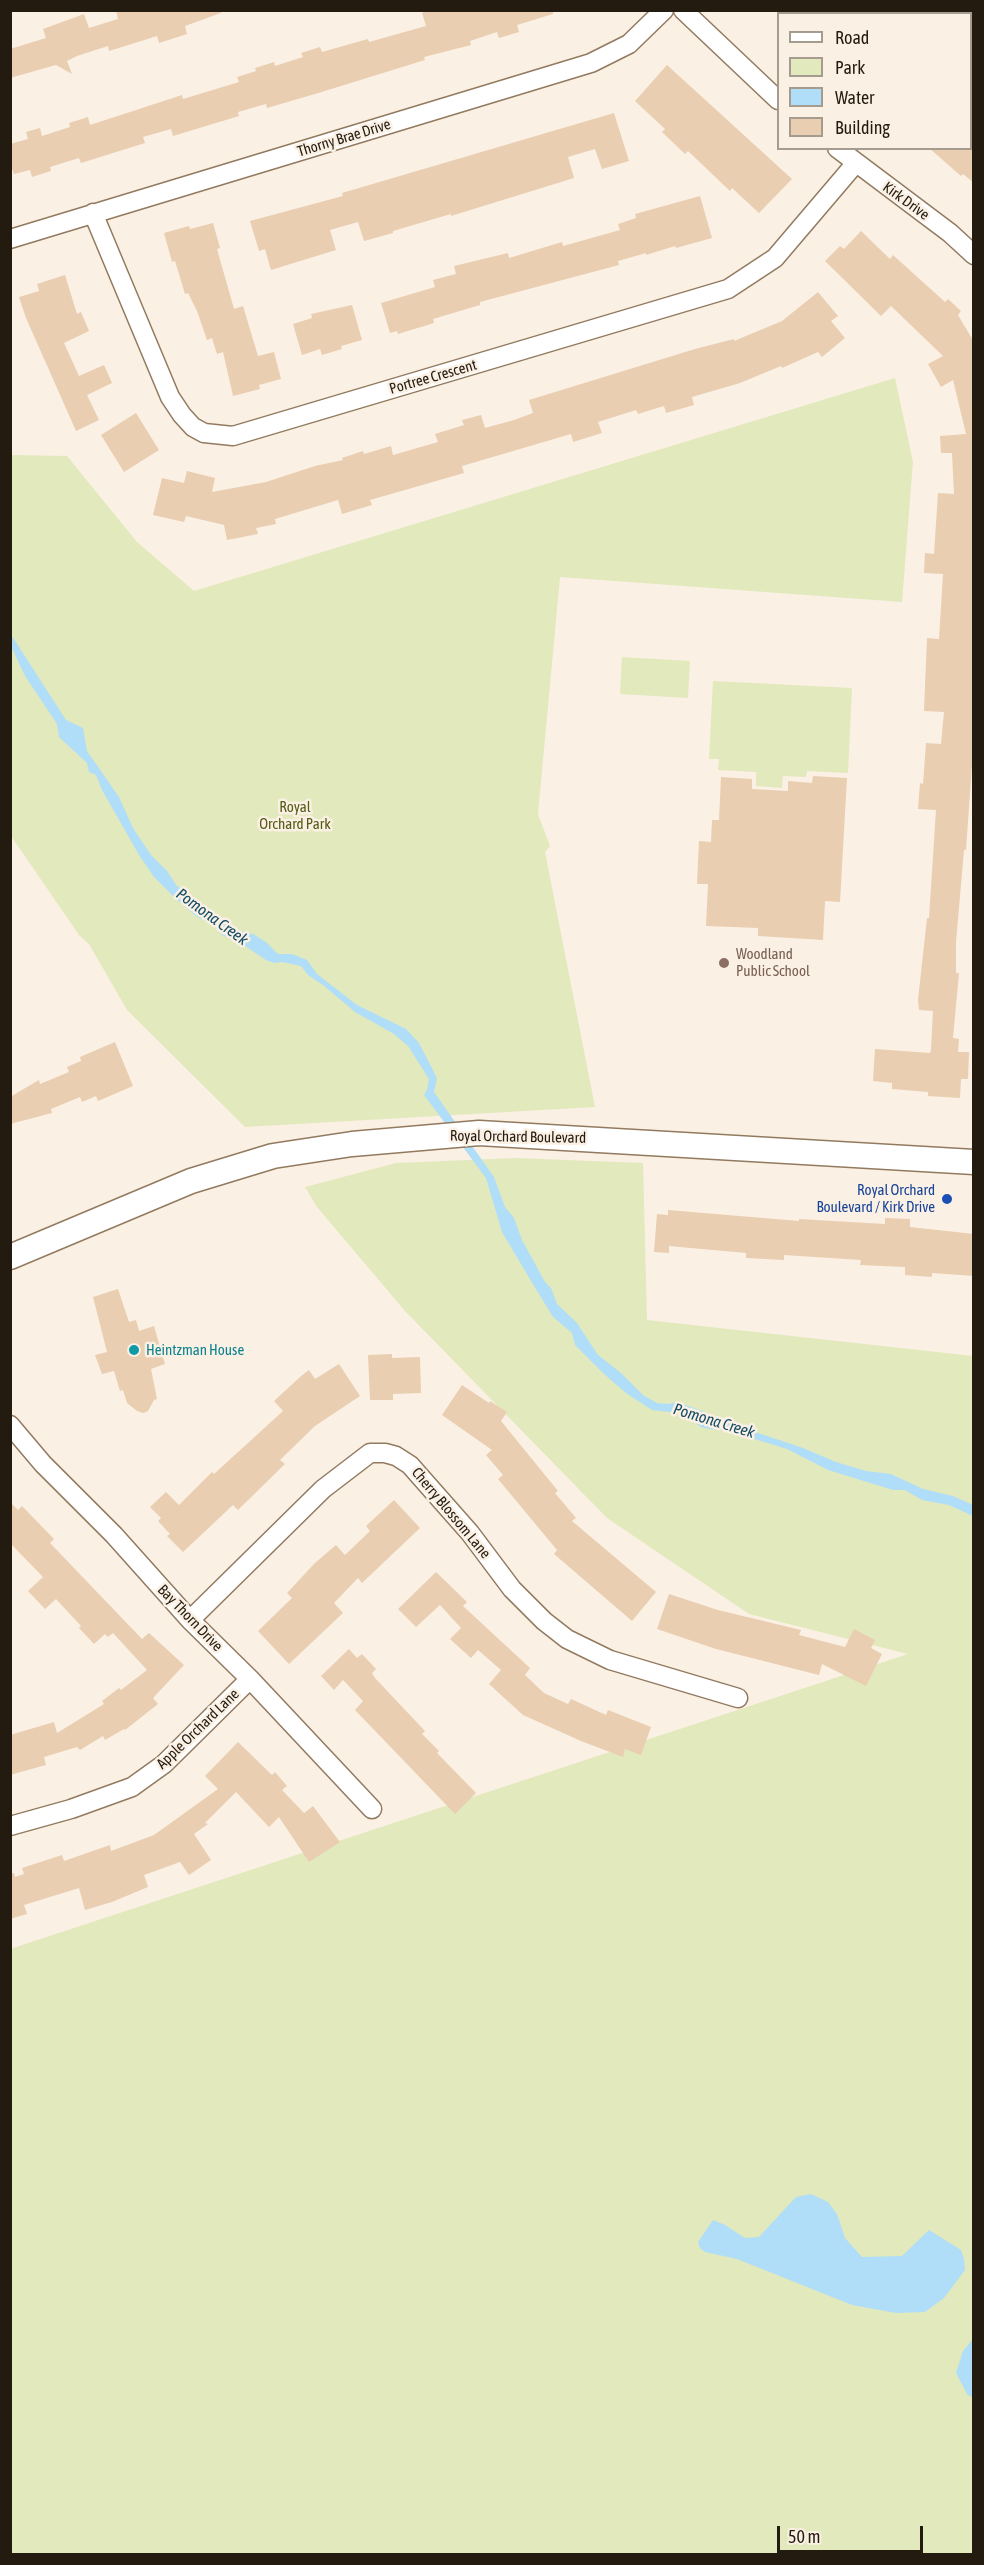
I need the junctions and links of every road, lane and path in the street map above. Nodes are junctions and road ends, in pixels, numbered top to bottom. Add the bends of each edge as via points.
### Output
1 (664, 10) edge
2 (683, 10) edge
3 (777, 99) edge
4 (839, 150) edge
5 (855, 164) junction
6 (93, 213) junction
7 (10, 239) edge
8 (974, 255) edge
9 (974, 1162) edge
10 (10, 1257) edge
11 (10, 1425) edge
12 (190, 1620) junction
13 (250, 1679) junction
14 (738, 1698) dead end
15 (372, 1809) dead end
16 (10, 1826) edge

1 - 6 street, Thorny Brae Drive via 629,44 591,63
2 - 3 street
4 - 5 street, Kirk Drive
5 - 6 street, Portree Crescent via 776,258 728,289 233,436 204,433 193,427 170,397
5 - 8 street, Kirk Drive
6 - 7 street, Thorny Brae Drive
9 - 10 street, Royal Orchard Boulevard via 479,1133 352,1144 273,1156 191,1181
11 - 12 street, Bay Thorn Drive
12 - 13 street, Bay Thorn Drive
12 - 14 street, Cherry Blossom Lane via 323,1489 370,1453 385,1453 411,1465 512,1589 567,1639 610,1660
13 - 15 street, Bay Thorn Drive
13 - 16 street, Apple Orchard Lane via 164,1764 132,1787

